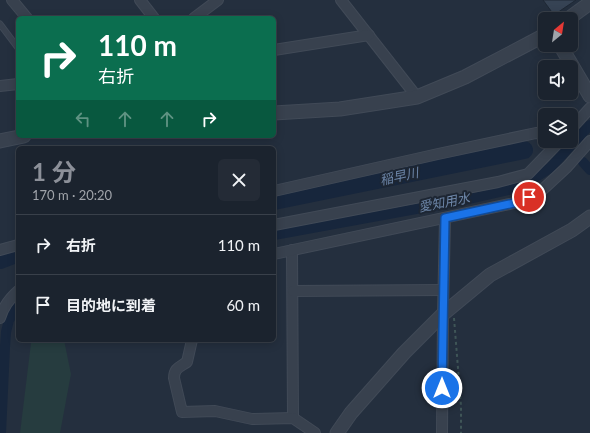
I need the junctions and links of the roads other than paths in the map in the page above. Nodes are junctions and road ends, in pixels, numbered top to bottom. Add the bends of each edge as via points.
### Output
1 (12, 0) edge
2 (140, 0) edge
3 (218, 0) edge
4 (341, 0) edge
5 (590, 2) edge
6 (577, 12) edge
7 (25, 16) edge
8 (152, 16) edge
9 (197, 16) edge
10 (0, 24) edge
11 (369, 35) junction
12 (538, 40) edge
13 (16, 45) edge
14 (276, 50) edge
15 (564, 52) edge
16 (16, 84) edge
17 (0, 86) edge
18 (590, 96) edge
19 (417, 97) junction
20 (590, 108) edge
21 (276, 113) edge
22 (578, 121) edge
23 (538, 133) edge
24 (16, 138) edge
25 (0, 141) edge
26 (590, 141) edge
27 (553, 148) edge
28 (276, 191) edge
29 (590, 217) edge
30 (445, 218) junction
31 (276, 225) edge
32 (16, 246) edge
33 (0, 250) edge
34 (292, 250) junction
35 (276, 254) edge
36 (444, 290) junction
37 (292, 291) junction
38 (16, 293) edge
39 (443, 314) junction
40 (0, 318) edge
41 (192, 342) edge
42 (293, 418) junction
43 (315, 433) edge
44 (337, 433) edge
45 (442, 433) edge

1 - 7 street
2 - 8 street
3 - 9 street
4 - 11 street
5 - 6 street
10 - 13 lane
11 - 14 street
11 - 19 street
12 - 19 street via 465,77
15 - 18 street
16 - 17 street
19 - 21 street via 340,108
20 - 22 street
23 - 28 street
24 - 25 street
26 - 30 street via 540,192 519,202
27 - 31 street via 528,174
29 - 39 street via 572,230 490,275
30 - 34 street
30 - 36 street
32 - 33 street
34 - 35 street
34 - 37 street
36 - 37 street
36 - 39 street
37 - 42 street
38 - 40 street via 9,300
39 - 44 street via 404,353 351,413
39 - 45 street
41 - 42 street via 187,362 174,372 182,412 215,411 252,419
42 - 43 street

